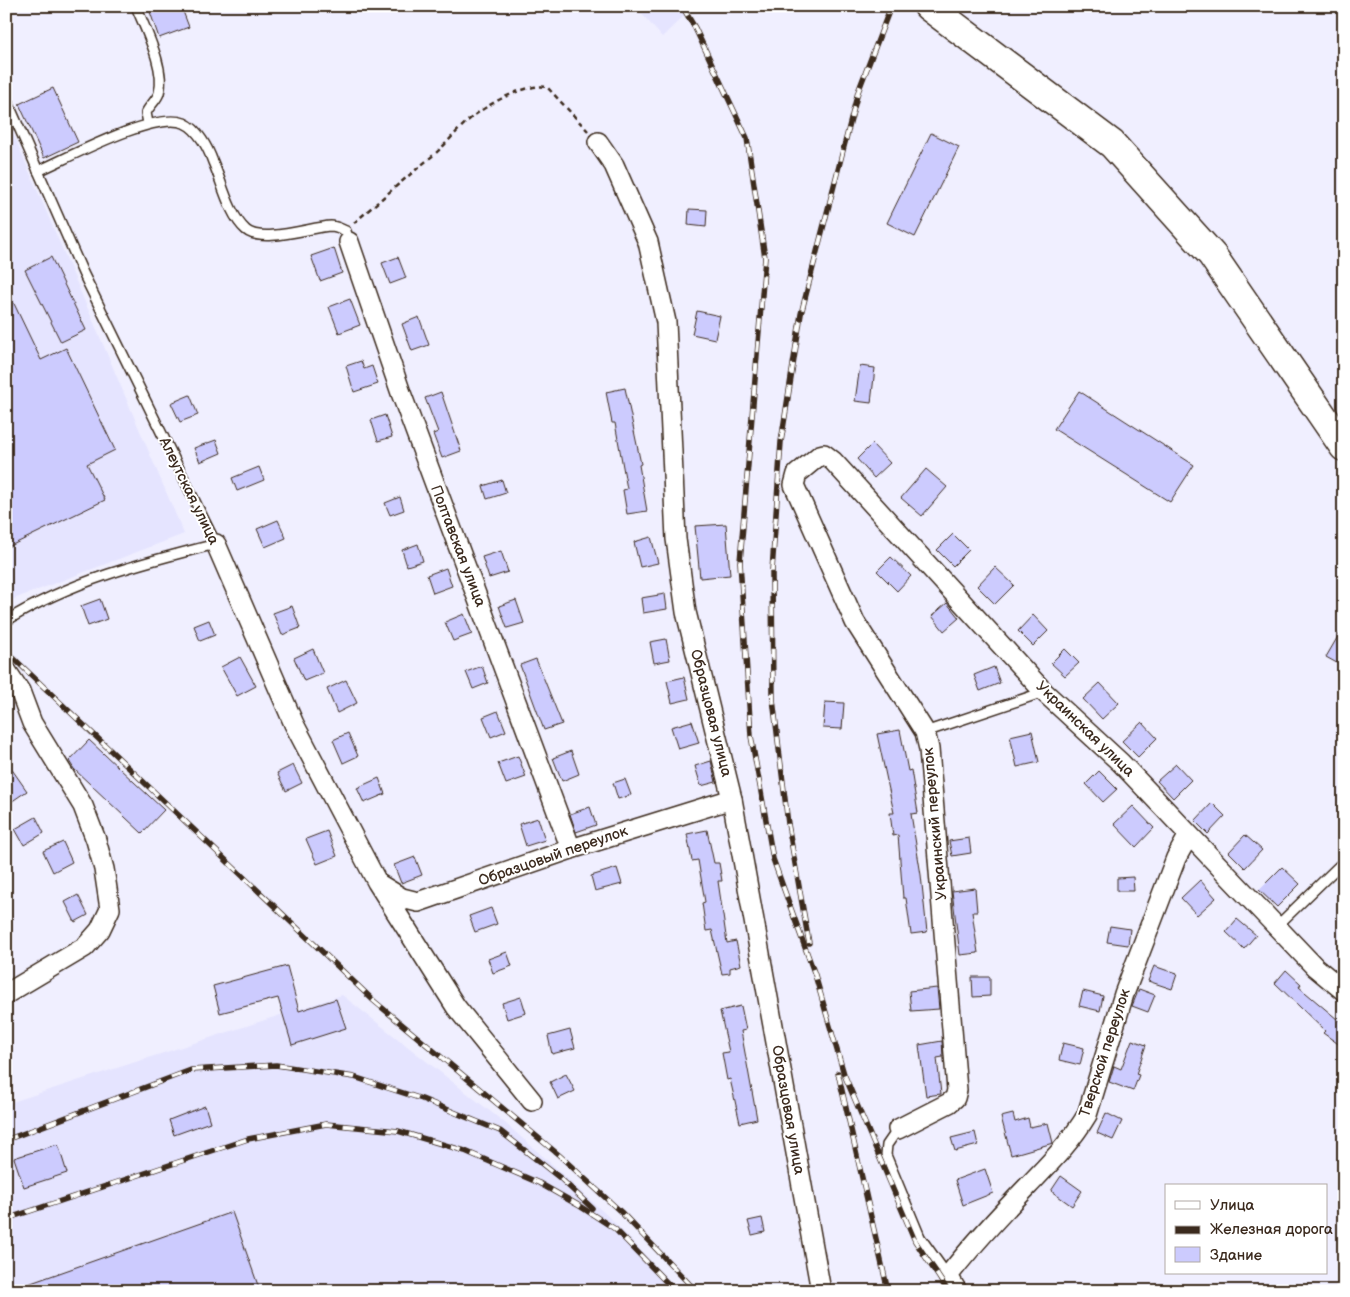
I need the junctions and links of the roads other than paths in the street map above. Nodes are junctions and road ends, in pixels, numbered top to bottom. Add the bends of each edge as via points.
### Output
1 (136, 6) edge
2 (928, 6) edge
3 (6, 98) edge
4 (148, 123) junction
5 (598, 142) road end
6 (38, 171) junction
7 (347, 237) joint
8 (1344, 447) edge
9 (833, 461) joint
10 (216, 544) junction
11 (6, 621) edge
12 (6, 670) edge
13 (1044, 692) junction
14 (925, 732) junction
15 (732, 799) junction
16 (1189, 835) junction
17 (571, 849) junction
18 (1344, 862) edge
19 (377, 882) junction
20 (1277, 926) junction
21 (1344, 991) edge
22 (6, 994) edge
23 (532, 1101) dead end
24 (898, 1129) joint
25 (953, 1283) edge
26 (820, 1291) edge

1 - 4 lane via 160,77 158,96 146,113
2 - 8 main road via 1112,144 1212,256
3 - 6 lane, Алеутская улица
4 - 6 lane
4 - 7 lane via 185,124 198,134 209,152 234,213 246,230 258,236 334,226
5 - 15 street, Образцовая улица via 614,165 648,242 666,322 676,539 686,612
6 - 10 lane, Алеутская улица via 83,273
7 - 17 street, Полтавская улица via 400,393
9 - 13 street, Украинская улица
9 - 14 street, Украинский переулок via 824,454 820,455 797,474 794,485 855,622
10 - 11 lane via 117,570 49,598
10 - 19 street, Алеутская улица via 294,724
12 - 22 street via 18,685 32,723 83,806 104,869 110,909 100,930 85,947
13 - 14 lane
13 - 16 street, Украинская улица via 1121,763
14 - 24 street, Украинский переулок via 929,748 957,1090 949,1103
15 - 17 street, Образцовый переулок
15 - 26 street, Образцовая улица
16 - 20 street, Украинская улица
16 - 25 street, Тверской переулок via 1176,858 1124,994 1087,1115 1060,1153 972,1245
17 - 19 street, Образцовый переулок via 418,902 402,898
18 - 20 lane
19 - 23 street, Алеутская улица via 456,1007
20 - 21 street, Украинская улица via 1315,967
24 - 25 lane via 887,1145 886,1155 920,1237

